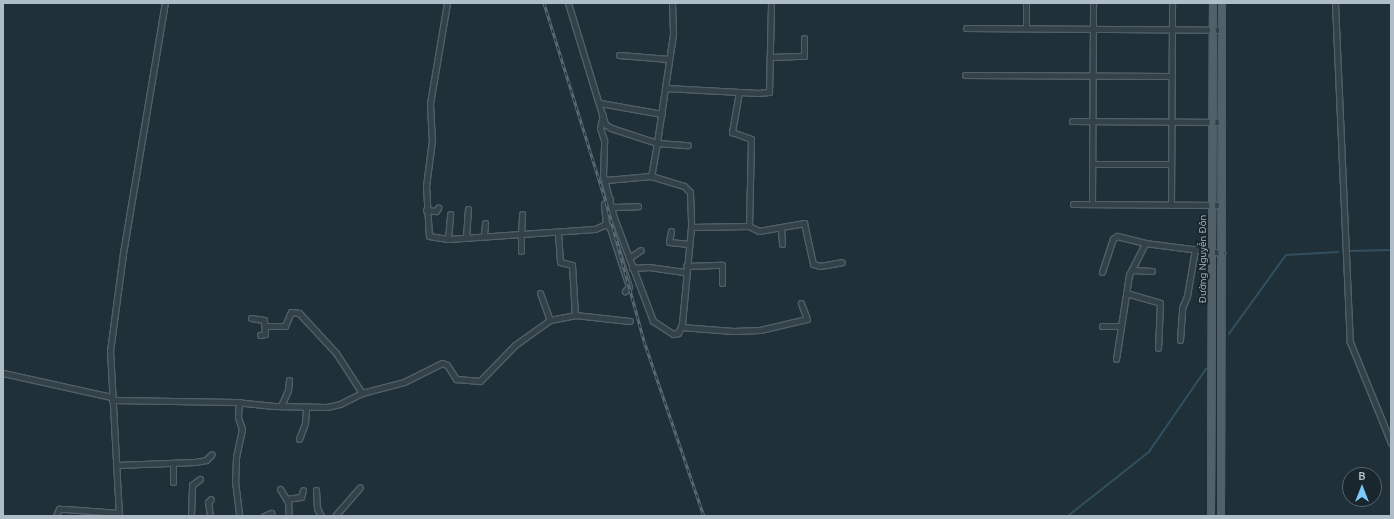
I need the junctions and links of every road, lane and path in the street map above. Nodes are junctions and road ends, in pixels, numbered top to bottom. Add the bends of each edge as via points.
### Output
1 (165, 3) edge
2 (447, 3) edge
3 (568, 3) edge
4 (672, 3) edge
5 (771, 3) edge
6 (1026, 3) edge
7 (1093, 3) edge
8 (1172, 3) edge
9 (1213, 3) edge
10 (1222, 3) edge
11 (1335, 3) edge
12 (966, 28) dead end
13 (1026, 28) junction
14 (1092, 28) junction
15 (1172, 28) junction
16 (1212, 30) junction
17 (1222, 30) junction
18 (804, 38) dead end
19 (618, 55) dead end
20 (771, 57) junction
21 (669, 59) junction
22 (964, 75) dead end
23 (1092, 76) junction
24 (1172, 76) junction
25 (666, 88) junction
26 (739, 92) junction
27 (600, 103) junction
28 (662, 114) junction
29 (603, 115) junction
30 (1072, 121) dead end
31 (1092, 122) junction
32 (1171, 122) junction
33 (1213, 122) junction
34 (1222, 122) junction
35 (657, 143) junction
36 (688, 145) dead end
37 (1092, 164) junction
38 (1171, 164) junction
39 (651, 176) junction
40 (606, 180) junction
41 (610, 199) junction
42 (1073, 204) dead end
43 (1092, 204) junction
44 (1171, 205) junction
45 (1213, 205) junction
46 (1222, 205) junction
47 (638, 206) dead end
48 (613, 207) junction
49 (438, 208) dead end
50 (468, 209) dead end
51 (426, 210) junction
52 (450, 214) dead end
53 (522, 214) dead end
54 (485, 223) dead end
55 (606, 224) junction
56 (749, 226) junction
57 (691, 227) junction
58 (781, 229) junction
59 (671, 230) dead end
60 (558, 233) junction
61 (484, 235) junction
62 (521, 235) junction
63 (466, 237) junction
64 (448, 239) junction
65 (1145, 243) junction
66 (689, 244) junction
67 (782, 244) dead end
68 (1195, 249) junction
69 (642, 250) dead end
70 (521, 251) dead end
71 (1213, 252) junction
72 (1222, 252) junction
73 (630, 258) junction
74 (842, 262) dead end
75 (686, 266) junction
76 (632, 268) junction
77 (1132, 270) junction
78 (1152, 271) dead end
79 (686, 272) junction
80 (1102, 272) dead end
81 (722, 283) dead end
82 (625, 291) dead end
83 (540, 293) dead end
84 (1126, 294) junction
85 (802, 303) dead end
86 (575, 315) junction
87 (251, 318) dead end
88 (550, 320) junction
89 (630, 321) dead end
90 (266, 326) junction
91 (1102, 326) dead end
92 (1121, 326) junction
93 (682, 327) junction
94 (260, 335) dead end
95 (1180, 340) dead end
96 (1158, 348) dead end
97 (1116, 359) dead end
98 (3, 373) edge
99 (289, 380) dead end
100 (362, 392) junction
101 (111, 398) junction
102 (1212, 400) junction
103 (1221, 401) junction
104 (239, 402) junction
105 (281, 406) junction
106 (306, 407) junction
107 (299, 439) dead end
108 (1391, 442) edge
109 (212, 454) dead end
110 (173, 463) junction
111 (116, 465) junction
112 (200, 479) dead end
113 (173, 482) dead end
114 (360, 487) dead end
115 (280, 489) dead end
116 (303, 490) dead end
117 (316, 490) dead end
118 (286, 499) junction
119 (211, 500) dead end
120 (119, 514) edge
121 (271, 514) dead end
122 (56, 516) edge
123 (191, 516) edge
124 (210, 516) edge
125 (240, 516) edge
126 (264, 516) edge
127 (289, 516) edge
128 (321, 516) edge
129 (335, 516) edge
130 (1211, 516) edge
131 (1221, 516) edge

1 - 101 street via 123,252 110,351
2 - 51 street via 430,104 432,140 426,186
3 - 27 street
4 - 21 street via 673,34
5 - 20 street
6 - 13 street
7 - 14 street
8 - 15 street
9 - 16 main road, Đường Nguyễn Đôn
10 - 17 main road, Đường Nguyễn Đôn
11 - 108 street via 1350,342
12 - 13 street
13 - 14 street
14 - 15 street
14 - 23 street
15 - 16 street
15 - 24 street
16 - 17 street
16 - 33 main road, Đường Nguyễn Đôn
17 - 34 main road, Đường Nguyễn Đôn
18 - 20 street via 804,56
19 - 21 street
20 - 26 street via 769,92
21 - 25 street
22 - 23 street
23 - 24 street
23 - 31 street
24 - 32 street
25 - 26 street
25 - 28 street
26 - 56 street via 732,132 751,139
27 - 28 street
27 - 29 street
28 - 35 street
29 - 35 street via 610,128
29 - 40 street via 600,128 604,140 603,167
30 - 31 street
31 - 32 street
31 - 37 street
32 - 33 street
32 - 38 street
33 - 34 street
33 - 45 main road, Đường Nguyễn Đôn
34 - 46 main road, Đường Nguyễn Đôn
35 - 36 street
35 - 39 street
37 - 38 street
37 - 43 street
38 - 44 street
39 - 40 street
39 - 57 street via 688,188
40 - 41 street
41 - 48 street
41 - 55 street via 604,204
42 - 43 street
43 - 44 street
44 - 45 street
45 - 46 street
45 - 71 main road, Đường Nguyễn Đôn
46 - 72 main road, Đường Nguyễn Đôn
47 - 48 street
48 - 73 street
49 - 51 street via 436,211
50 - 63 street
51 - 64 street via 429,236
52 - 64 street
53 - 62 street
54 - 61 street
55 - 60 street via 595,229
55 - 82 street via 610,228 629,287
56 - 57 street
56 - 58 street via 758,231
57 - 66 street
58 - 67 street
58 - 74 street via 805,224 813,264 820,266
59 - 66 street via 669,242
60 - 62 street
60 - 86 street via 560,262 572,265
61 - 62 street
61 - 63 street
62 - 70 street
63 - 64 street
65 - 68 street
65 - 77 street
65 - 80 street via 1114,237
66 - 75 street
68 - 71 street
68 - 95 street via 1187,296 1182,308
69 - 73 street
71 - 72 street
71 - 102 main road, Đường Nguyễn Đôn
72 - 103 main road, Đường Nguyễn Đôn
73 - 76 street
75 - 79 street
75 - 81 street via 722,265
76 - 79 street via 649,267
76 - 93 street via 653,321 673,334 678,333
77 - 78 street
77 - 84 street
79 - 93 street
83 - 88 street
84 - 92 street
84 - 96 street via 1160,303
85 - 93 street via 807,319 760,330 733,331
86 - 88 street
86 - 89 street
87 - 90 street via 262,318
88 - 100 street via 515,345 480,381 456,379 447,365 442,363 404,382
90 - 94 street via 265,335
90 - 100 street via 285,326 291,312 299,313 336,353
91 - 92 street
92 - 97 street
98 - 101 street
99 - 105 street
100 - 106 street via 335,406
101 - 104 street
101 - 111 street
102 - 103 street
102 - 130 main road, Đường Nguyễn Đôn
103 - 131 main road, Đường Nguyễn Đôn
104 - 105 street
104 - 125 street via 238,417 242,429 236,457 235,481
105 - 106 street
106 - 107 street via 305,423
109 - 110 street via 204,460
110 - 111 street
110 - 113 street
111 - 120 street
112 - 123 street via 192,485
114 - 129 street
115 - 118 street
116 - 118 street via 301,497
117 - 128 street via 317,508
118 - 127 street
119 - 124 street via 208,502
120 - 122 street via 65,509 59,510
121 - 126 street

